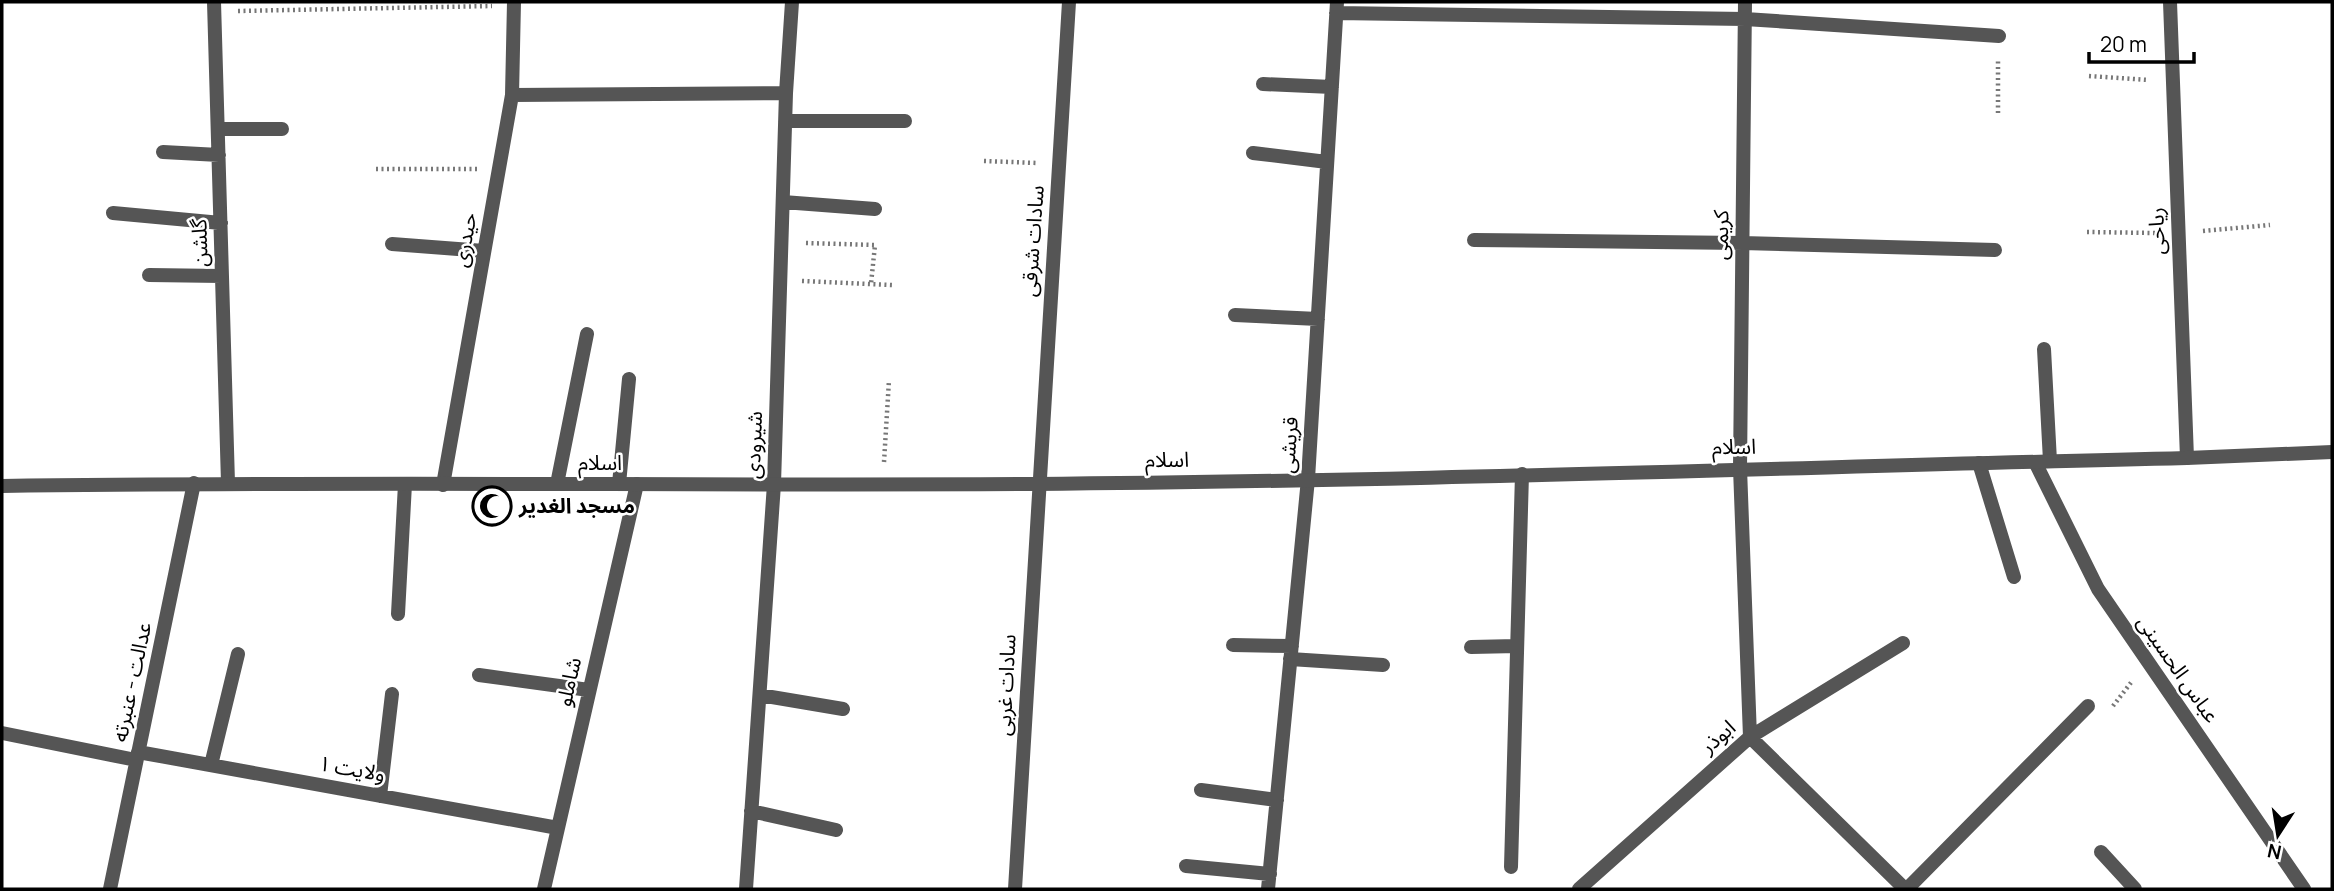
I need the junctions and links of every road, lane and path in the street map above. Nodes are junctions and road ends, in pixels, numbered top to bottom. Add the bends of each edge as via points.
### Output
1 (792, 2) edge
2 (1069, 2) edge
3 (1745, 2) edge
4 (2170, 2) edge
5 (514, 4) edge
6 (215, 7) edge
7 (1337, 7) edge
8 (1745, 19) junction
9 (1998, 36) joint
10 (2089, 76) dead end
11 (2173, 82) junction
12 (1263, 84) dead end
13 (1332, 88) junction
14 (786, 93) junction
15 (512, 95) junction
16 (1998, 113) dead end
17 (785, 121) junction
18 (905, 121) dead end
19 (218, 129) junction
20 (282, 129) dead end
21 (163, 152) dead end
22 (1253, 153) dead end
23 (219, 155) junction
24 (984, 161) dead end
25 (1327, 162) junction
26 (1059, 164) junction
27 (376, 169) dead end
28 (498, 169) junction
29 (783, 202) junction
30 (875, 209) dead end
31 (113, 213) dead end
32 (221, 223) junction
33 (2270, 225) dead end
34 (2087, 232) dead end
35 (2178, 234) junction
36 (1474, 240) dead end
37 (782, 242) junction
38 (1742, 243) junction
39 (392, 244) dead end
40 (1994, 250) dead end
41 (484, 251) junction
42 (149, 275) dead end
43 (222, 276) junction
44 (780, 280) junction
45 (871, 284) junction
46 (892, 285) dead end
47 (1235, 315) dead end
48 (1318, 319) junction
49 (587, 334) dead end
50 (2044, 349) dead end
51 (629, 379) dead end
52 (889, 380) dead end
53 (2332, 452) edge
54 (2187, 458) junction
55 (2042, 461) junction
56 (1979, 463) junction
57 (1740, 468) junction
58 (1522, 474) junction
59 (1308, 478) junction
60 (228, 482) junction
61 (194, 483) junction
62 (405, 484) junction
63 (557, 484) junction
64 (618, 484) junction
65 (637, 484) junction
66 (774, 484) junction
67 (883, 484) junction
68 (1039, 484) junction
69 (443, 485) junction
70 (2, 486) edge
71 (2014, 577) dead end
72 (398, 614) dead end
73 (1903, 643) dead end
74 (1233, 645) dead end
75 (1517, 646) junction
76 (1471, 647) dead end
77 (1291, 653) junction
78 (238, 654) dead end
79 (2147, 662) junction
80 (1383, 665) dead end
81 (479, 675) dead end
82 (589, 690) junction
83 (392, 694) dead end
84 (760, 695) junction
85 (2088, 706) joint
86 (843, 709) dead end
87 (2, 733) edge
88 (1750, 737) junction
89 (137, 756) junction
90 (211, 765) junction
91 (1200, 790) dead end
92 (380, 796) junction
93 (1277, 800) junction
94 (751, 811) junction
95 (558, 828) junction
96 (836, 830) dead end
97 (2101, 852) dead end
98 (1186, 866) dead end
99 (1511, 867) dead end
100 (1269, 882) edge
101 (2130, 887) edge
102 (750, 888) edge
103 (110, 889) edge
104 (544, 889) edge
105 (1015, 889) edge
106 (1579, 889) edge
107 (1906, 889) edge
108 (2304, 889) edge

1 - 14 street, شیرودی
2 - 26 street, سادات شرقی
3 - 8 street, کریمی
4 - 11 street, ریاحی
5 - 6 path
5 - 15 street, حیدری
6 - 19 street, گلشن
7 - 8 street
7 - 13 street, قریشی
8 - 9 street
8 - 38 street, کریمی
9 - 16 path
10 - 11 path
11 - 35 street, ریاحی
12 - 13 street
13 - 25 street, قریشی
14 - 15 street
14 - 17 street, شیرودی
15 - 28 street, حیدری
17 - 18 street
17 - 29 street, شیرودی
19 - 20 street
19 - 23 street, گلشن
21 - 23 street
22 - 25 street
23 - 32 street, گلشن
24 - 26 path
25 - 48 street, قریشی
26 - 68 street, سادات شرقی
27 - 28 path
28 - 41 street, حیدری
29 - 30 street
29 - 37 street, شیرودی
31 - 32 street
32 - 43 street, گلشن
33 - 35 path
34 - 35 path
35 - 54 street, ریاحی
36 - 38 street
37 - 44 street, شیرودی
37 - 45 path via 875,245
38 - 40 street
38 - 57 street, کریمی
39 - 41 street
41 - 69 street, حیدری
42 - 43 street
43 - 60 street, گلشن
44 - 45 path
44 - 66 street, شیرودی
45 - 46 path
47 - 48 street
48 - 59 street, قریشی
49 - 63 street
50 - 55 street
51 - 64 street
52 - 67 path
53 - 54 street, اسلام
54 - 55 street, اسلام
55 - 56 street, اسلام
55 - 79 street, عباس الحسینی via 2098,589
56 - 57 street, اسلام
56 - 71 street
57 - 58 street, اسلام
57 - 88 street, کریمی
58 - 59 street, اسلام
58 - 75 street
59 - 68 street, اسلام
59 - 77 street, قریشی
60 - 61 street, اسلام
60 - 62 street, اسلام
61 - 70 street, اسلام
61 - 89 street, عدالت - عنبرته
62 - 69 street, اسلام
62 - 72 street
63 - 64 street, اسلام
63 - 69 street, اسلام
64 - 65 street, اسلام
65 - 66 street, اسلام
65 - 82 street, شاملو
66 - 67 street, اسلام
66 - 84 street, شیرودی
67 - 68 street, اسلام
68 - 105 street, سادات غربی
73 - 88 street, ابوذر
74 - 77 street
75 - 76 street
75 - 99 street
77 - 80 street
77 - 93 street, قریشی
78 - 90 street
79 - 85 path via 2102,719
79 - 108 street, عباس الحسینی
81 - 82 street
82 - 95 street, شاملو
83 - 92 street
84 - 86 street
84 - 94 street, شیرودی
85 - 107 street
87 - 89 street, ولایت ۱
88 - 106 street, ابوذر
88 - 107 street
89 - 90 street, ولایت ۱
89 - 103 street, عدالت - عنبرته
90 - 92 street, ولایت ۱
91 - 93 street
92 - 95 street, ولایت ۱
93 - 100 street, قریشی
94 - 96 street
94 - 102 street, شیرودی
95 - 104 street, شاملو
97 - 101 street
98 - 100 street

